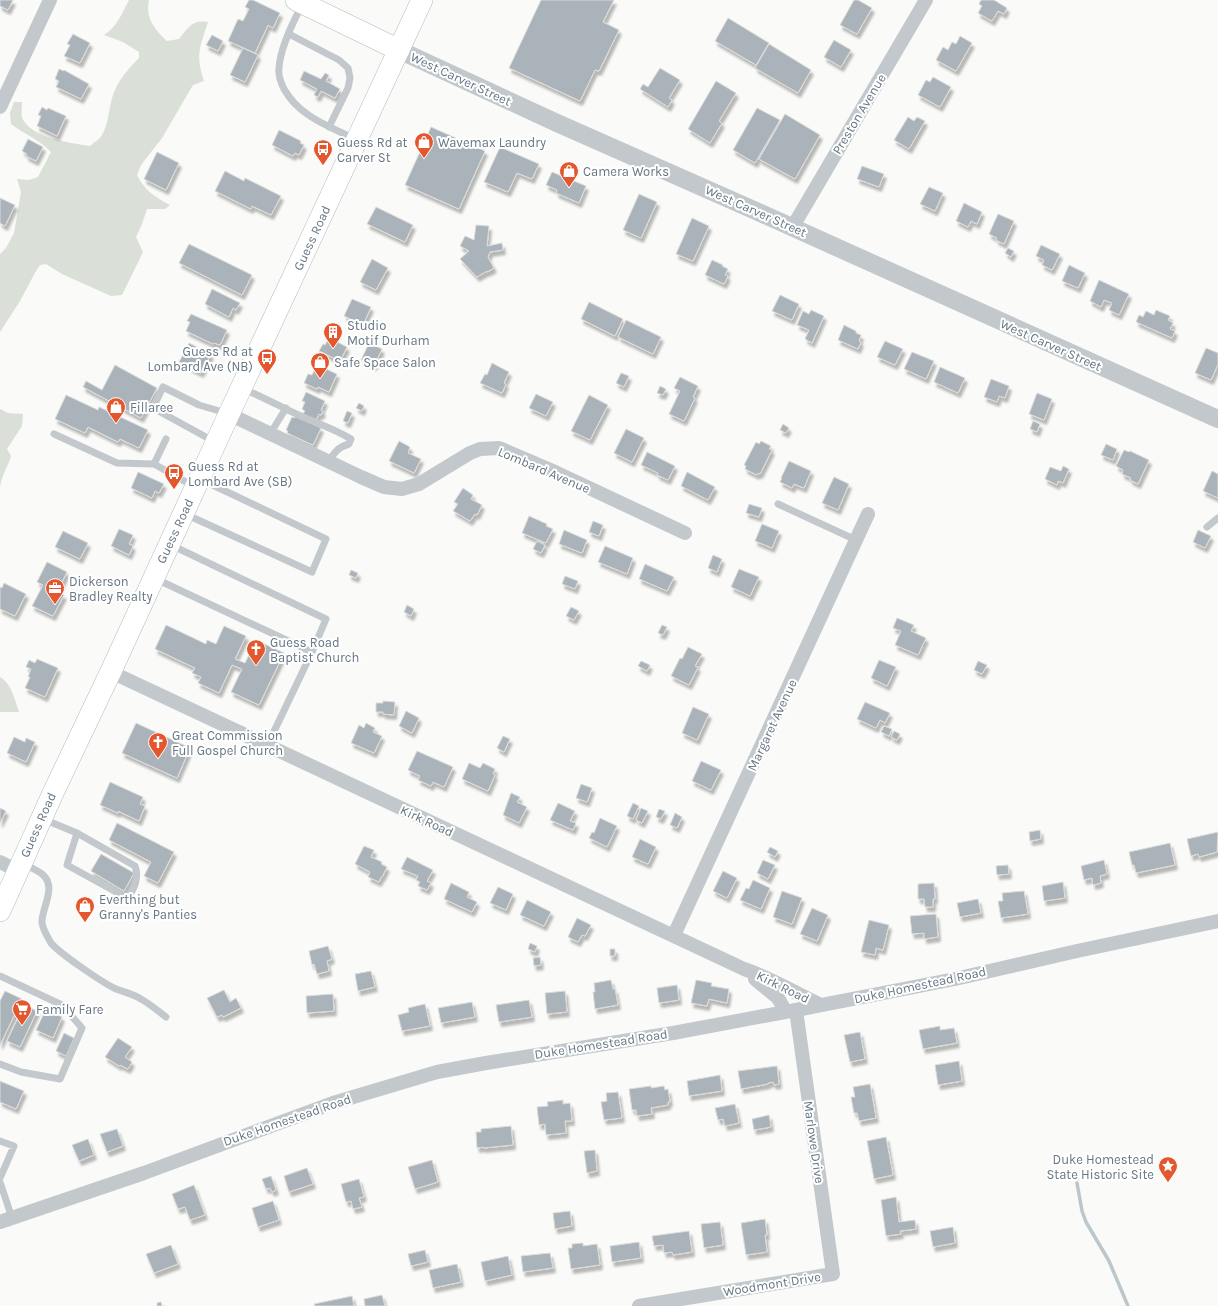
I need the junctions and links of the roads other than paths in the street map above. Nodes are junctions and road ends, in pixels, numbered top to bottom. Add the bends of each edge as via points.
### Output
1 (50, 0) edge
2 (422, 0) edge
3 (926, 0) edge
4 (299, 2) edge
5 (289, 34) junction
6 (399, 50) junction
7 (0, 106) edge
8 (330, 127) junction
9 (357, 140) junction
10 (792, 228) junction
11 (241, 388) junction
12 (286, 408) junction
13 (229, 414) junction
14 (1218, 419) edge
15 (54, 434) dead end
16 (270, 434) junction
17 (166, 439) dead end
18 (216, 442) junction
19 (329, 462) junction
20 (154, 464) junction
21 (197, 483) junction
22 (778, 504) dead end
23 (184, 513) junction
24 (868, 514) dead end
25 (1218, 518) edge
26 (1207, 527) dead end
27 (685, 533) dead end
28 (856, 540) junction
29 (169, 545) junction
30 (154, 578) junction
31 (312, 652) junction
32 (111, 672) junction
33 (267, 746) junction
34 (41, 818) junction
35 (77, 833) junction
36 (13, 865) edge
37 (0, 910) edge
38 (1218, 921) edge
39 (674, 935) junction
40 (744, 969) junction
41 (0, 976) edge
42 (821, 1005) junction
43 (791, 1011) junction
44 (166, 1017) dead end
45 (0, 1064) edge
46 (0, 1141) edge
47 (0, 1178) edge
48 (0, 1182) edge
49 (6, 1220) edge
50 (833, 1274) joint
51 (639, 1306) edge

1 - 7 street
2 - 6 main road, Guess Road
3 - 10 street, Preston Avenue
4 - 5 lane
4 - 6 main road, West Carver Street
5 - 8 lane via 278,70 281,82 301,111
5 - 8 lane via 339,60 348,68 348,88
6 - 9 main road, Guess Road
6 - 10 street, West Carver Street
8 - 9 lane
9 - 11 main road, Guess Road
10 - 14 street, West Carver Street
11 - 12 lane
11 - 13 main road, Guess Road
12 - 16 lane
12 - 19 lane via 351,439 348,444 335,451
13 - 16 street, Lombard Avenue
13 - 18 main road, Guess Road
13 - 18 lane via 199,405 163,387 153,408
15 - 20 lane via 117,463
16 - 19 street, Lombard Avenue
17 - 20 lane
18 - 21 main road, Guess Road
19 - 27 street, Lombard Avenue via 384,487 402,489 420,484 470,453 480,449 499,448
20 - 21 lane
21 - 23 main road, Guess Road
21 - 23 lane via 326,539 312,572
22 - 28 lane
23 - 29 main road, Guess Road
24 - 28 street, Margaret Avenue
25 - 26 lane
28 - 39 street, Margaret Avenue
29 - 30 main road, Guess Road
29 - 31 lane via 326,619
30 - 31 lane
30 - 32 main road, Guess Road
31 - 33 lane
32 - 33 street, Kirk Road
32 - 34 main road, Guess Road
33 - 39 street, Kirk Road
34 - 35 lane
34 - 36 main road, Guess Road
35 - 35 lane via 67,866 127,898 132,893 138,874 135,866
36 - 37 main road, Guess Road
36 - 44 lane via 43,874 47,881 48,895 42,924 52,944 100,979 116,989 142,999
38 - 42 street, Duke Homestead Road via 955,979
39 - 40 street, Kirk Road
40 - 42 street, Kirk Road via 760,974
40 - 43 street, Kirk Road
41 - 45 lane via 62,1005 82,1028 60,1079 21,1072
42 - 43 street, Duke Homestead Road
43 - 49 street, Duke Homestead Road via 437,1072 333,1102 144,1173
43 - 50 street, Marlowe Drive
46 - 47 lane via 14,1146
48 - 49 lane
50 - 51 street, Woodmont Drive

